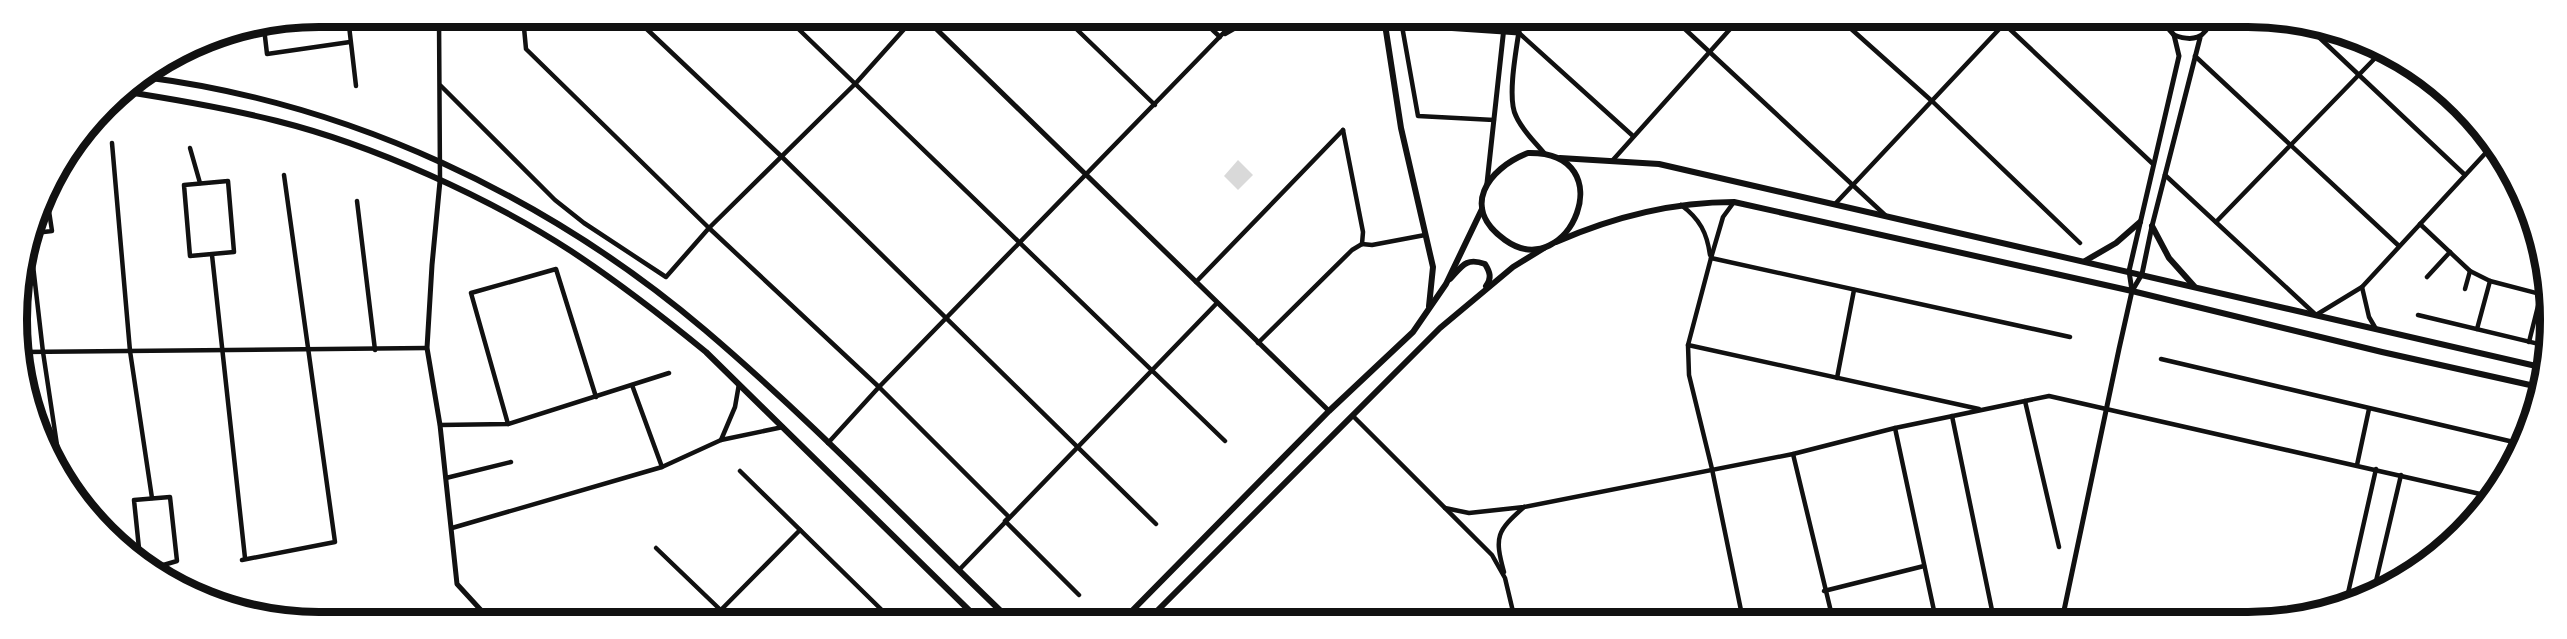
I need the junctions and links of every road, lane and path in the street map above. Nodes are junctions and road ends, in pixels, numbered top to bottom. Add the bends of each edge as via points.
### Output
1 (349, 27) edge
2 (439, 27) edge
3 (525, 27) edge
4 (645, 27) edge
5 (797, 27) edge
6 (906, 27) edge
7 (934, 27) edge
8 (1074, 27) edge
9 (1209, 27) edge
10 (1229, 27) edge
11 (1237, 27) edge
12 (1385, 27) edge
13 (1402, 27) edge
14 (1417, 27) edge
15 (1505, 27) edge
16 (1520, 27) edge
17 (1683, 27) edge
18 (1732, 27) edge
19 (1849, 27) edge
20 (2001, 27) edge
21 (2007, 27) edge
22 (2167, 27) edge
23 (2169, 27) edge
24 (2209, 29) edge
25 (265, 33) edge
26 (1504, 33) junction
27 (1519, 33) junction
28 (2174, 35) junction
29 (2316, 36) edge
30 (1220, 37) junction
31 (2200, 38) junction
32 (350, 42) junction
33 (1709, 51) junction
34 (2194, 56) junction
35 (2376, 57) edge
36 (2359, 75) junction
37 (154, 78) edge
38 (856, 83) junction
39 (356, 86) dead end
40 (441, 86) junction
41 (135, 93) edge
42 (1933, 102) junction
43 (1155, 105) junction
44 (1494, 120) junction
45 (1633, 136) junction
46 (112, 143) dead end
47 (2290, 145) junction
48 (190, 148) dead end
49 (2487, 151) edge
50 (1544, 153) junction
51 (781, 156) junction
52 (1560, 158) junction
53 (439, 160) junction
54 (1612, 161) junction
55 (2153, 164) junction
56 (284, 175) dead end
57 (1086, 175) junction
58 (2165, 175) junction
59 (2465, 175) junction
60 (440, 181) junction
61 (200, 183) junction
62 (1487, 183) junction
63 (1851, 186) junction
64 (357, 201) dead end
65 (1734, 202) junction
66 (1679, 204) junction
67 (1835, 204) junction
68 (1482, 209) junction
69 (48, 210) edge
70 (1887, 217) junction
71 (2140, 222) junction
72 (2216, 222) junction
73 (2420, 224) junction
74 (2152, 226) junction
75 (709, 228) junction
76 (41, 232) edge
77 (1425, 235) junction
78 (1556, 242) junction
79 (2080, 243) dead end
80 (1020, 244) junction
81 (1362, 244) junction
82 (2399, 246) junction
83 (1544, 248) junction
84 (2450, 252) junction
85 (212, 255) junction
86 (1711, 258) junction
87 (2085, 261) junction
88 (33, 263) edge
89 (2129, 271) junction
90 (2470, 271) junction
91 (2142, 274) junction
92 (2427, 278) dead end
93 (2490, 281) junction
94 (1196, 282) junction
95 (1446, 284) junction
96 (2194, 286) junction
97 (2362, 287) junction
98 (2465, 289) dead end
99 (1854, 290) junction
100 (2132, 291) junction
101 (2538, 293) edge
102 (1480, 294) junction
103 (1217, 303) junction
104 (2539, 305) edge
105 (2538, 308) joint
106 (1429, 310) junction
107 (2316, 315) junction
108 (2418, 315) dead end
109 (946, 318) junction
110 (2376, 329) junction
111 (2477, 329) junction
112 (2070, 337) dead end
113 (2529, 342) junction
114 (1258, 343) junction
115 (2538, 344) edge
116 (1688, 345) junction
117 (427, 348) junction
118 (222, 350) junction
119 (375, 350) junction
120 (130, 351) junction
121 (310, 351) junction
122 (29, 352) edge
123 (43, 352) junction
124 (2161, 359) dead end
125 (2536, 366) edge
126 (1151, 371) junction
127 (669, 374) dead end
128 (1837, 378) junction
129 (739, 384) junction
130 (632, 385) junction
131 (2532, 385) edge
132 (879, 387) junction
133 (596, 397) junction
134 (2025, 401) junction
135 (2105, 407) junction
136 (2369, 409) junction
137 (1982, 410) junction
138 (1329, 411) junction
139 (1353, 416) junction
140 (1952, 416) junction
141 (508, 424) junction
142 (440, 425) junction
143 (783, 427) junction
144 (1895, 428) junction
145 (721, 440) junction
146 (1225, 441) dead end
147 (2513, 442) edge
148 (828, 443) junction
149 (1078, 446) junction
150 (58, 451) edge
151 (1793, 454) junction
152 (511, 462) dead end
153 (2357, 465) junction
154 (662, 467) junction
155 (1712, 469) junction
156 (2376, 470) junction
157 (740, 471) dead end
158 (2401, 475) junction
159 (446, 478) junction
160 (2482, 494) edge
161 (152, 498) junction
162 (1524, 507) junction
163 (1445, 508) junction
164 (1005, 521) junction
165 (1156, 524) dead end
166 (452, 528) junction
167 (800, 530) junction
168 (2059, 547) dead end
169 (656, 548) dead end
170 (139, 550) edge
171 (161, 566) edge
172 (1924, 566) junction
173 (958, 570) junction
174 (1505, 578) junction
175 (2376, 583) edge
176 (1824, 591) junction
177 (2348, 594) edge
178 (1079, 595) dead end
179 (721, 610) joint
180 (483, 612) edge
181 (884, 612) edge
182 (971, 612) edge
183 (1002, 612) edge
184 (1132, 612) edge
185 (1156, 612) edge
186 (1513, 612) edge
187 (1741, 612) edge
188 (1831, 612) edge
189 (1934, 612) edge
190 (1992, 612) edge
191 (2064, 612) edge

1 - 32 street
2 - 40 street
3 - 75 street via 526,50
4 - 51 street
5 - 38 street
6 - 38 street
7 - 57 street
8 - 43 street
9 - 30 street
10 - 30 street
11 - 30 street
12 - 77 main road via 1401,128
13 - 44 street via 1418,116
14 - 26 street
15 - 26 street
16 - 27 street
17 - 33 street
18 - 33 street
19 - 42 street
20 - 42 street
21 - 55 street
22 - 28 street
23 - 28 street
24 - 31 street
25 - 32 street via 267,54
26 - 27 street
26 - 44 street
27 - 45 street
27 - 50 street via 1511,99 1515,114
28 - 31 street via 2187,40
28 - 55 street via 2179,56
29 - 36 street
30 - 43 street
31 - 34 street
32 - 39 street
33 - 45 street
33 - 63 street
34 - 47 street
34 - 58 street
35 - 36 street
36 - 47 street
36 - 59 street
37 - 53 main road via 271,102
38 - 51 street
38 - 80 street
40 - 53 street
40 - 75 street via 555,200 666,277
41 - 60 main road via 278,121 345,142
42 - 63 street
42 - 79 street
43 - 57 street
44 - 62 street
45 - 54 street
46 - 120 street
47 - 72 street
47 - 82 street
48 - 61 street
49 - 59 street
50 - 52 main road
50 - 62 main road via 1528,153 1514,159
51 - 75 street
51 - 109 street
52 - 54 main road
52 - 78 main road via 1577,176 1582,193 1573,224
53 - 60 street
53 - 148 main road via 574,234 636,276 705,331
54 - 67 main road via 1659,164
55 - 71 street
56 - 121 street
57 - 80 street
57 - 94 street
58 - 72 street
58 - 74 street
59 - 73 street
60 - 117 street
60 - 129 main road via 528,225 607,275 706,352
61 - 85 street via 184,184 190,256
61 - 85 street via 228,181 234,252
62 - 68 main road
63 - 67 street
63 - 70 street
64 - 119 street
65 - 66 main road
65 - 86 street via 1723,217
65 - 100 main road
66 - 78 main road via 1594,225
66 - 86 street via 1700,223
67 - 70 main road
68 - 83 main road via 1485,219 1504,240 1519,248
68 - 95 main road
69 - 76 street via 51,231
70 - 87 main road
71 - 87 main road via 2116,243
71 - 89 street
72 - 107 street
73 - 82 street
73 - 84 street
74 - 91 street
74 - 96 main road via 2169,258
75 - 132 street
77 - 81 street
77 - 106 main road via 1433,267
78 - 83 main road
80 - 109 street
80 - 126 street
81 - 94 street via 1364,232 1343,130
81 - 114 street
82 - 97 street
83 - 102 main road
84 - 90 street
84 - 92 street
85 - 118 street
86 - 99 street
86 - 116 street
87 - 89 main road
88 - 123 street
89 - 91 main road
89 - 100 street
90 - 93 street
90 - 98 street
91 - 96 main road
91 - 100 street
93 - 101 street
93 - 111 street
94 - 103 street
95 - 102 main road via 1465,263 1475,260 1485,264 1490,273 1490,281
95 - 106 main road
96 - 107 main road
97 - 107 street
97 - 110 street
99 - 112 street
99 - 128 street
100 - 131 main road
100 - 135 street
102 - 139 main road via 1440,328
103 - 114 street
103 - 126 street
104 - 105 street
105 - 113 street
106 - 138 main road via 1413,332
107 - 110 main road
108 - 111 street
109 - 132 street
109 - 149 street
110 - 125 main road
111 - 113 street
113 - 115 street
114 - 138 street
116 - 128 street
116 - 155 street via 1689,375
117 - 119 street
117 - 142 street
118 - 120 street
118 - 121 street
118 - 121 street via 243,559 335,542
119 - 121 street
120 - 123 street
120 - 161 street
122 - 123 street
123 - 150 street
124 - 136 street
126 - 146 street
126 - 149 street
127 - 130 street
128 - 137 street
129 - 143 main road
129 - 145 street via 735,407
130 - 133 street
130 - 154 street
132 - 148 street
132 - 164 street via 1008,518
133 - 141 street
133 - 141 street via 556,269 471,293
134 - 135 street via 2049,396
134 - 137 street
134 - 168 street
135 - 153 street
135 - 191 street
136 - 147 street
136 - 153 street
137 - 140 street
138 - 184 main road
139 - 163 street
139 - 185 main road
140 - 144 street
140 - 190 street
141 - 142 street
142 - 159 street
143 - 145 street
143 - 182 main road
144 - 151 street
144 - 172 street
145 - 154 street
148 - 173 main road
149 - 164 street
149 - 165 street
151 - 155 street
151 - 176 street
152 - 159 street
153 - 156 street
154 - 166 street
155 - 162 street
155 - 187 street
156 - 158 street
156 - 177 street
157 - 167 street
158 - 160 street
158 - 175 street
159 - 166 street
161 - 170 street via 135,500
161 - 171 street via 170,496 177,561
162 - 163 street via 1469,513
162 - 174 street via 1503,526 1499,537
163 - 174 street via 1492,555
164 - 173 street
164 - 178 street
166 - 180 street via 457,584
167 - 179 street
167 - 181 street
169 - 179 street
172 - 176 street
172 - 189 street
173 - 183 main road
174 - 186 street
176 - 188 street

